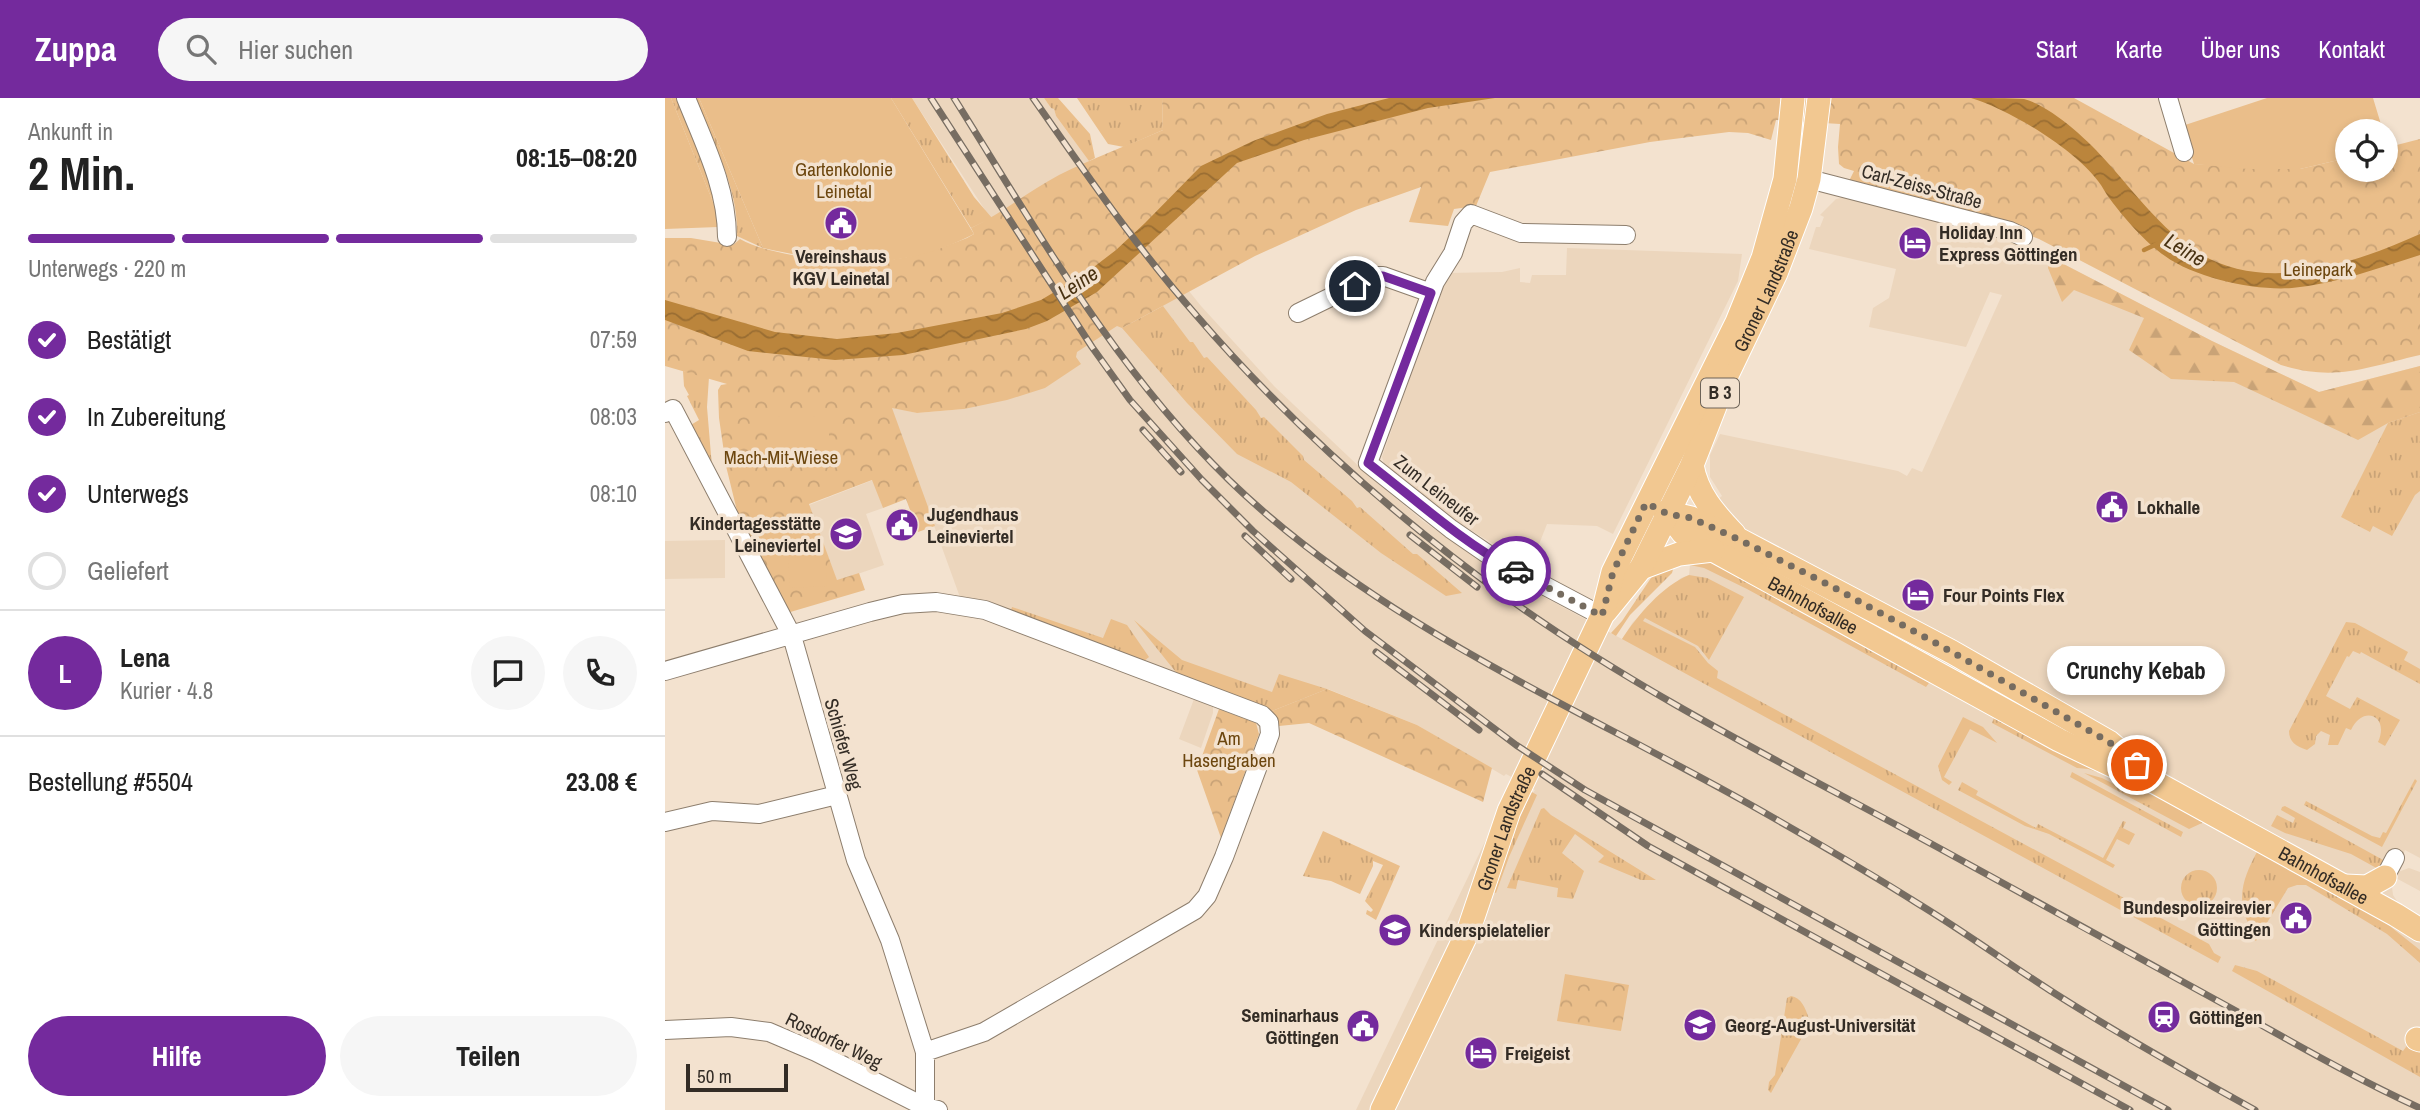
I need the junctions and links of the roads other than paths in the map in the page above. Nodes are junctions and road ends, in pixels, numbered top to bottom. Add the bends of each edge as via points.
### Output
1 (686, 98) edge
2 (1793, 98) edge
3 (1819, 98) edge
4 (2168, 98) edge
5 (2184, 152) dead end
6 (1809, 179) junction
7 (1626, 235) dead end
8 (727, 237) dead end
9 (2023, 237) dead end
10 (1431, 293) junction
11 (1298, 313) dead end
12 (669, 411) edge
13 (1692, 465) junction
14 (1646, 503) junction
15 (1668, 514) junction
16 (1738, 539) junction
17 (1713, 550) junction
18 (1641, 568) junction
19 (1602, 616) junction
20 (792, 636) junction
21 (1980, 668) junction
22 (665, 671) edge
23 (1967, 689) junction
24 (2151, 780) junction
25 (837, 796) junction
26 (665, 822) edge
27 (2344, 886) junction
28 (2396, 915) junction
29 (2420, 930) edge
30 (665, 1030) edge
31 (1413, 1043) junction
32 (925, 1052) junction
33 (929, 1109) edge
34 (1382, 1110) edge
35 (1396, 1110) edge

1 - 8 street via 717,175
2 - 14 main road, Groner Landstraße / B 3 via 1785,179 1763,258 1737,321
3 - 6 main road, Groner Landstraße / B 3
4 - 5 street
6 - 9 street, Carl-Zeiss-Straße
6 - 13 main road, Groner Landstraße / B 3 via 1776,273 1728,373
7 - 10 street, Zum Leineufer via 1521,233 1471,214
10 - 11 street via 1374,276
10 - 19 street, Zum Leineufer via 1368,463 1496,561
12 - 20 street, Schiefer Weg
13 - 15 main road, Groner Landstraße / B 3
13 - 16 main road via 1704,499
14 - 15 main road, Bahnhofsallee
14 - 19 main road, Groner Landstraße / B 3 via 1613,572
15 - 16 main road, Bahnhofsallee via 1691,518
15 - 17 main road, Bahnhofsallee via 1683,533
15 - 18 main road, Groner Landstraße / B 3
16 - 21 main road, Bahnhofsallee
17 - 18 main road via 1679,554
17 - 23 main road, Bahnhofsallee
18 - 19 main road, Groner Landstraße / B 3
19 - 31 main road, Groner Landstraße / B 3 via 1521,783 1469,929
20 - 22 street
20 - 25 street, Schiefer Weg
20 - 32 street via 903,604 963,606 1044,631 1262,715 1269,722 1270,734 1248,794 1207,896 1195,910 984,1032
21 - 23 main road
21 - 24 main road, Bahnhofsallee via 2109,742
23 - 24 main road, Bahnhofsallee via 2059,740
24 - 27 main road, Bahnhofsallee
25 - 26 street via 759,814 712,811
25 - 32 street, Schiefer Weg
27 - 28 main road, Bahnhofsallee
27 - 28 main road via 2367,887 2390,868 2384,893
28 - 29 main road, Bahnhofsallee
30 - 33 street, Rosdorfer Weg via 731,1027 769,1032
31 - 34 main road, Groner Landstraße / B 3
31 - 35 main road, Groner Landstraße / B 3
32 - 33 street, Schiefer Weg

